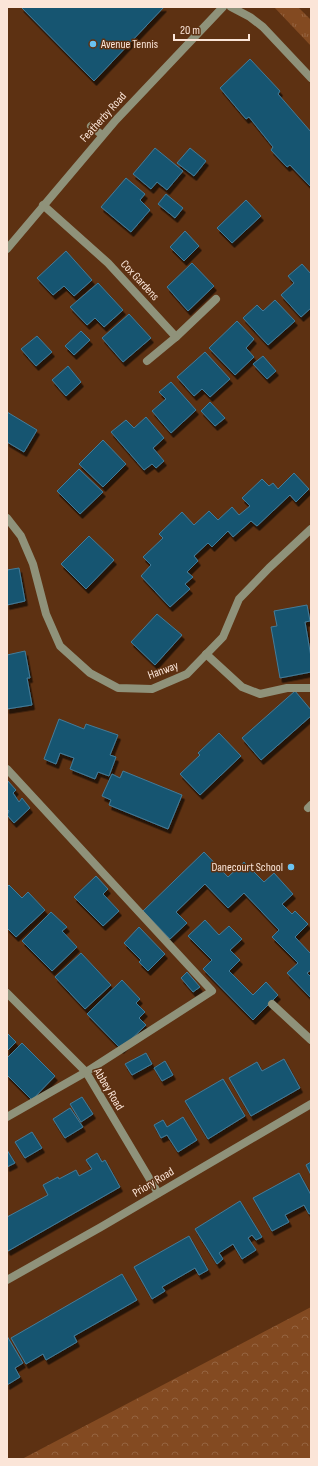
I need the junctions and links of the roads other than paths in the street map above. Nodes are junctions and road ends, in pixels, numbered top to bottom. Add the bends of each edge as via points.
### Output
1 (223, 7) edge
2 (231, 7) edge
3 (311, 78) edge
4 (91, 126) dead end
5 (102, 135) junction
6 (43, 205) junction
7 (7, 249) edge
8 (216, 299) dead end
9 (176, 336) junction
10 (147, 360) dead end
11 (7, 518) edge
12 (311, 529) edge
13 (206, 654) junction
14 (311, 688) edge
15 (7, 769) edge
16 (7, 993) edge
17 (272, 1004) dead end
18 (311, 1040) edge
19 (86, 1072) junction
20 (311, 1104) edge
21 (7, 1117) edge
22 (158, 1193) junction
23 (7, 1280) edge

1 - 5 street, Featherby Road
2 - 3 street via 263,27
4 - 5 street
5 - 6 street, Featherby Road
6 - 7 street, Featherby Road
6 - 9 street, Cox Gardens via 108,263
8 - 9 street
9 - 10 street
11 - 13 street, Hanway via 21,536 34,564 46,614 60,646 90,673 118,688 152,689 187,674
12 - 13 street, Hanway via 239,599 223,637
13 - 14 street via 242,687 260,694 287,688
15 - 19 street via 212,991
16 - 19 street, Abbey Road
17 - 18 street
19 - 21 street
19 - 22 street, Abbey Road
20 - 22 street, Priory Road
22 - 23 street, Priory Road

